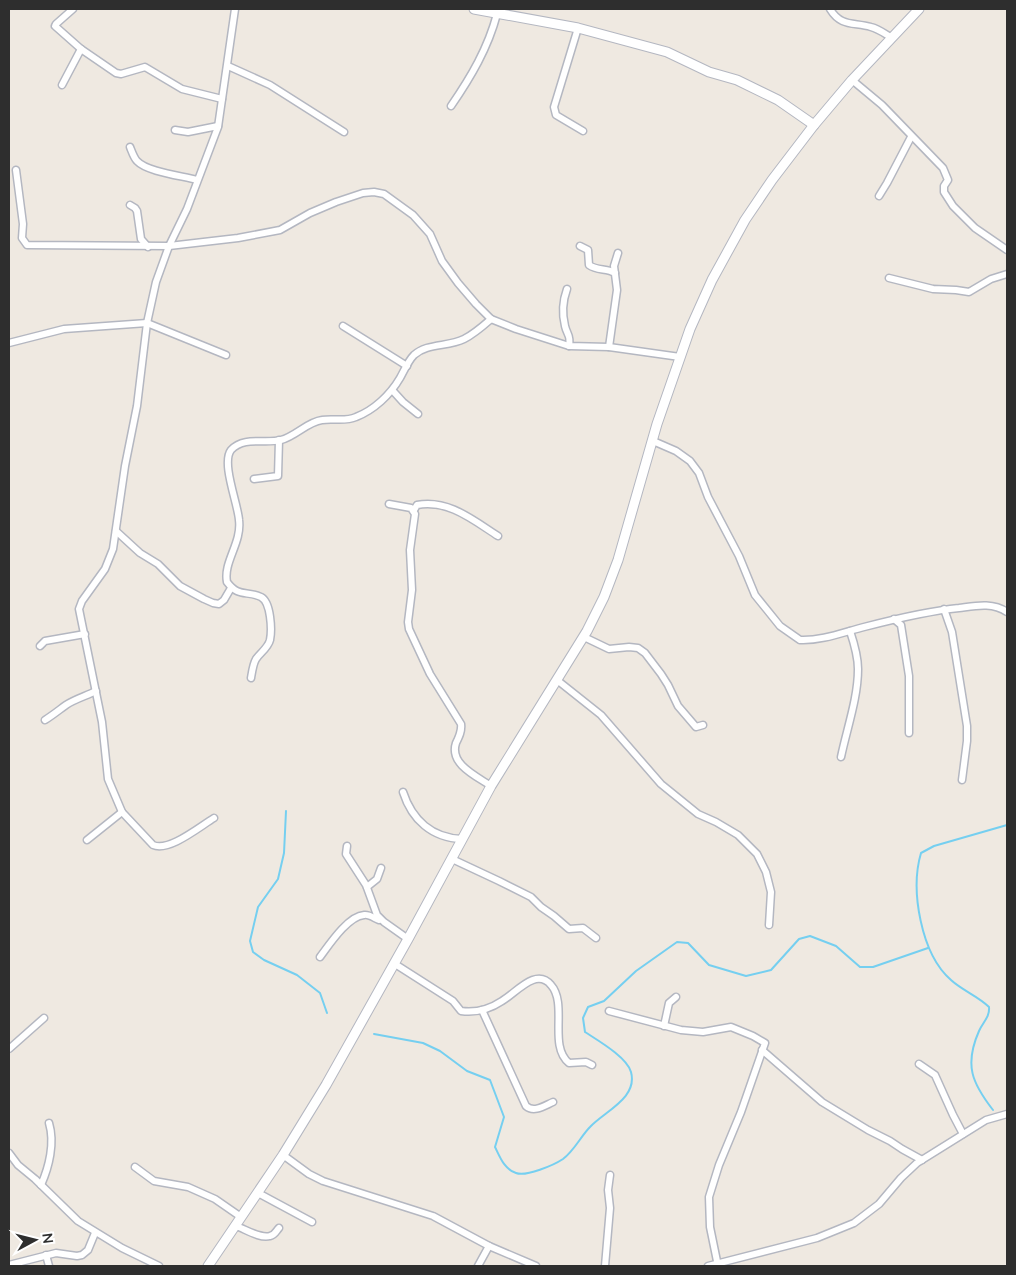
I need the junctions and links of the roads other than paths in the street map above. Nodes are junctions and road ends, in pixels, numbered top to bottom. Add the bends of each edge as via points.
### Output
1 (73, 9) edge
2 (235, 9) edge
3 (474, 9) edge
4 (830, 9) edge
5 (919, 9) edge
6 (497, 14) junction
7 (578, 28) junction
8 (892, 38) junction
9 (81, 50) junction
10 (228, 66) junction
11 (852, 80) junction
12 (62, 85) dead end
13 (222, 99) junction
14 (451, 106) dead end
15 (814, 124) junction
16 (218, 126) junction
17 (176, 130) dead end
18 (583, 131) dead end
19 (344, 132) dead end
20 (911, 137) junction
21 (130, 147) dead end
22 (16, 170) dead end
23 (197, 180) junction
24 (879, 196) dead end
25 (130, 205) dead end
26 (169, 246) junction
27 (580, 246) dead end
28 (148, 247) junction
29 (1007, 250) edge
30 (618, 253) dead end
31 (615, 273) junction
32 (1007, 274) edge
33 (888, 278) dead end
34 (567, 289) dead end
35 (491, 319) junction
36 (146, 323) junction
37 (342, 326) dead end
38 (9, 343) edge
39 (569, 346) junction
40 (609, 347) junction
41 (226, 355) dead end
42 (680, 357) junction
43 (407, 366) junction
44 (392, 390) junction
45 (418, 414) dead end
46 (279, 440) junction
47 (653, 441) junction
48 (254, 479) dead end
49 (389, 504) dead end
50 (414, 510) junction
51 (116, 532) junction
52 (498, 536) dead end
53 (231, 588) junction
54 (1005, 609) edge
55 (944, 610) junction
56 (894, 619) junction
57 (850, 631) junction
58 (85, 634) junction
59 (584, 637) junction
60 (40, 646) dead end
61 (251, 678) dead end
62 (557, 680) junction
63 (96, 691) junction
64 (46, 720) dead end
65 (703, 725) dead end
66 (909, 733) dead end
67 (841, 757) dead end
68 (962, 780) dead end
69 (490, 786) junction
70 (403, 792) dead end
71 (122, 812) junction
72 (214, 818) dead end
73 (462, 839) junction
74 (87, 840) dead end
75 (347, 846) dead end
76 (452, 859) junction
77 (381, 868) dead end
78 (367, 887) junction
79 (384, 922) junction
80 (769, 925) dead end
81 (596, 938) dead end
82 (408, 940) junction
83 (320, 957) dead end
84 (395, 964) junction
85 (676, 997) dead end
86 (482, 1010) junction
87 (609, 1011) dead end
88 (44, 1018) dead end
89 (664, 1026) junction
90 (9, 1049) edge
91 (762, 1050) junction
92 (919, 1064) dead end
93 (592, 1065) dead end
94 (552, 1102) dead end
95 (1007, 1114) edge
96 (49, 1123) dead end
97 (963, 1134) junction
98 (9, 1153) edge
99 (283, 1155) junction
100 (922, 1160) junction
101 (135, 1167) dead end
102 (610, 1174) dead end
103 (41, 1185) junction
104 (258, 1193) junction
105 (241, 1217) junction
106 (312, 1222) dead end
107 (236, 1226) junction
108 (279, 1228) dead end
109 (95, 1233) junction
110 (489, 1246) junction
111 (46, 1255) junction
112 (9, 1265) edge
113 (718, 1265) edge
114 (49, 1266) edge
115 (159, 1266) edge
116 (208, 1266) edge
117 (478, 1266) edge
118 (536, 1266) edge
119 (605, 1266) edge
120 (708, 1266) edge

1 - 9 street via 55,26
2 - 10 street
3 - 6 main road
4 - 8 street via 841,22 869,26
5 - 8 main road
6 - 7 main road
6 - 14 street via 492,33 470,78
7 - 15 main road via 667,52 709,72 737,80 778,100
7 - 18 street via 554,107 556,115
8 - 11 main road
9 - 12 street
9 - 13 street via 116,73 145,67 182,89
10 - 13 street
10 - 19 street via 270,85
11 - 15 main road
11 - 20 street via 882,105
13 - 16 street
15 - 42 main road via 745,220 712,280
16 - 17 street via 188,132
16 - 23 street
20 - 24 street
20 - 29 street via 943,168 948,180 944,192 953,206 976,228
21 - 23 street via 136,160 144,166
22 - 28 street via 25,244
23 - 26 street
25 - 28 street via 138,211 141,239
26 - 28 street
26 - 35 street via 280,230 336,202 363,193 384,194 430,234 442,261
26 - 36 street
27 - 31 street via 588,250 589,266
30 - 31 street
31 - 40 street via 617,290
32 - 33 street via 990,279 969,292 933,289
34 - 39 street via 563,306
35 - 39 street
35 - 43 street via 463,340 422,349
36 - 38 street via 64,329
36 - 41 street
36 - 51 street via 137,406
37 - 43 street
39 - 40 street
40 - 42 street
42 - 47 main road
43 - 44 street
44 - 45 street
44 - 46 street via 357,417 317,421
46 - 48 street via 278,476
46 - 53 street via 244,442 228,455 240,520 236,546 227,569 227,582
47 - 57 street via 676,451 699,473 755,594 780,626 800,640
47 - 59 main road via 618,560
49 - 50 street
50 - 52 street via 417,505 424,504 454,508
50 - 69 street via 409,629 430,674 462,728 454,749 455,757
51 - 53 street via 158,564 180,586 204,599 219,604
51 - 58 street via 111,558 81,605
53 - 61 street via 262,598 269,609 270,640 257,658
54 - 55 street via 982,605
55 - 56 street
55 - 68 street via 952,632 967,726
56 - 57 street
56 - 66 street via 902,628 907,658
57 - 67 street via 858,667 857,688
58 - 60 street via 45,641
58 - 63 street
59 - 62 main road
59 - 65 street via 609,649 638,648 661,674 690,721 696,727
62 - 69 main road
62 - 80 street via 601,715 661,784 698,814 738,835 757,854 771,892
63 - 64 street via 64,706
63 - 71 street via 108,780
69 - 73 main road
70 - 73 street via 412,813 423,824 446,837
71 - 72 street via 156,847 177,841
71 - 74 street
73 - 76 main road
75 - 78 street via 346,854
76 - 81 street via 531,897 569,929 583,928
76 - 82 main road
77 - 78 street via 377,879
78 - 79 street via 377,915
79 - 82 street
79 - 83 street via 370,916 359,916 345,926
82 - 84 main road
84 - 86 street via 453,1001 462,1011
84 - 99 main road
85 - 89 street via 669,1003
86 - 93 street via 502,1001 528,981 545,980 556,994 560,1050 569,1063
86 - 94 street via 526,1106 535,1110
87 - 89 street
88 - 90 street
89 - 91 street via 695,1032 731,1028 765,1043
91 - 100 street via 822,1102
91 - 113 street via 709,1197 710,1227
92 - 97 street via 935,1075
95 - 97 street via 986,1120
96 - 103 street via 52,1132 48,1164
97 - 100 street
98 - 103 street
99 - 104 main road
99 - 110 street via 323,1181 433,1216
100 - 113 street via 908,1170 879,1204 854,1223 817,1238
101 - 105 street via 154,1181 188,1187 215,1199
102 - 119 street
103 - 109 street
104 - 105 main road
104 - 106 street
105 - 107 main road
107 - 108 street via 260,1236 274,1234
107 - 116 main road
109 - 111 street via 88,1250 82,1255
109 - 115 street
110 - 117 street
110 - 118 street
111 - 112 street
111 - 114 street
113 - 120 street

